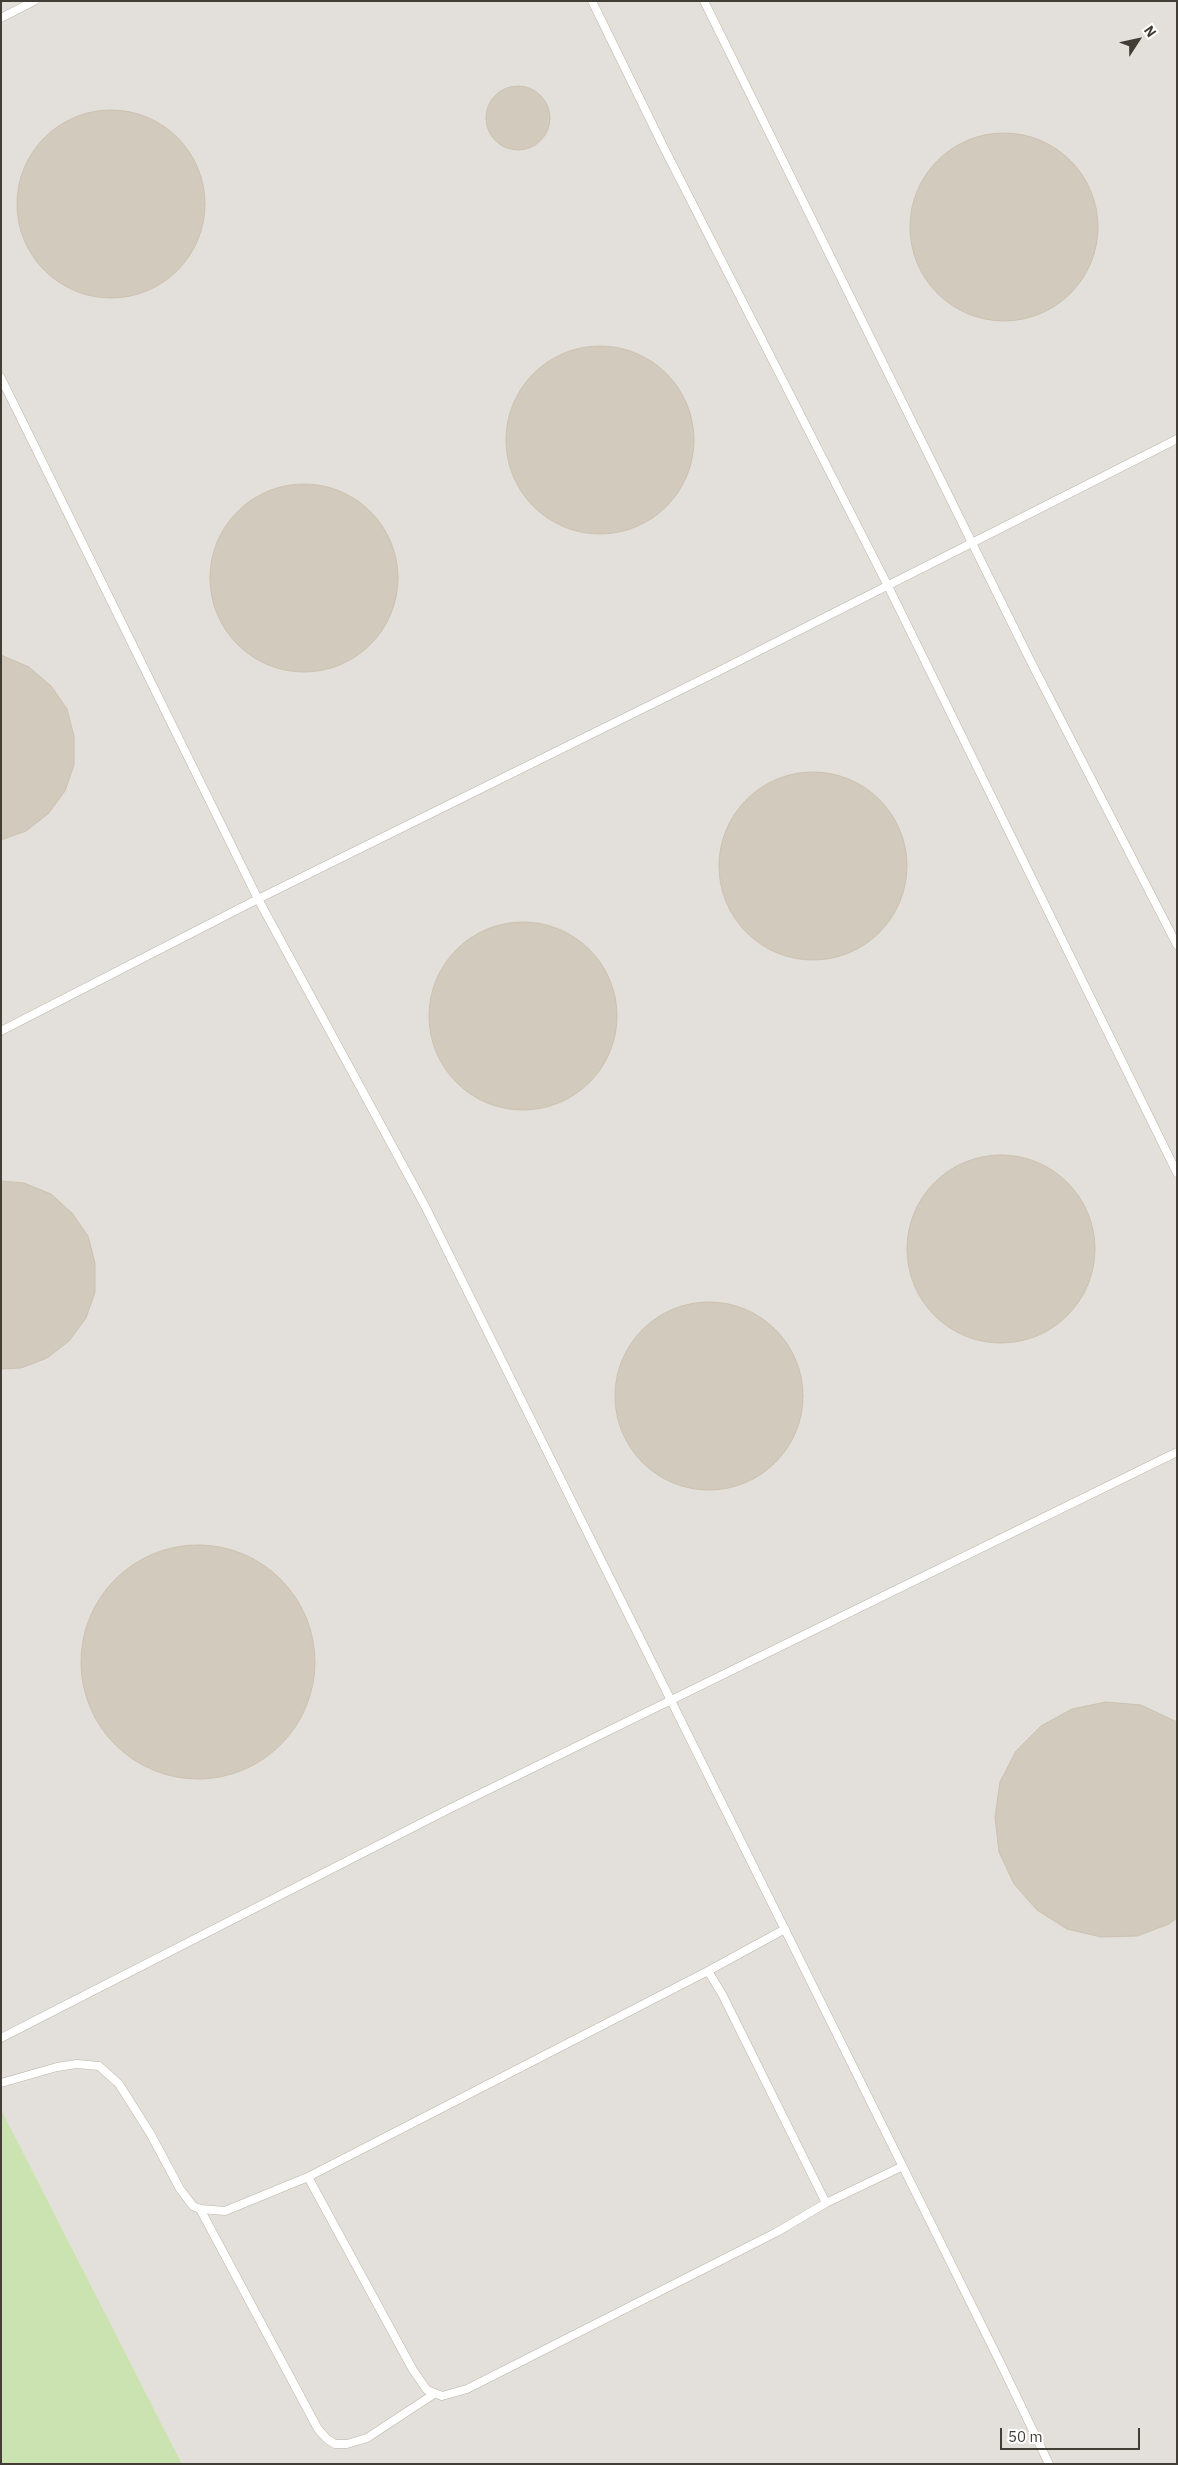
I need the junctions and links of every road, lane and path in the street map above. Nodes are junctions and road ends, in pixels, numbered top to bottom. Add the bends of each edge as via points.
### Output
1 (34, 1) edge
2 (592, 1) edge
3 (704, 1) edge
4 (1, 18) edge
5 (1, 378) edge
6 (1177, 439) edge
7 (972, 542) junction
8 (888, 586) junction
9 (258, 899) junction
10 (1177, 945) edge
11 (1, 1031) edge
12 (1177, 1173) edge
13 (1177, 1452) edge
14 (671, 1701) junction
15 (785, 1929) junction
16 (708, 1972) junction
17 (1, 2038) edge
18 (1, 2083) edge
19 (901, 2167) junction
20 (308, 2177) junction
21 (826, 2203) junction
22 (200, 2209) junction
23 (434, 2394) junction
24 (1049, 2464) edge

1 - 4 lane
2 - 8 lane
3 - 7 lane
5 - 9 lane
6 - 7 lane
7 - 8 lane
7 - 10 lane
8 - 9 lane
8 - 12 lane
9 - 11 lane
9 - 14 lane via 425,1206
13 - 14 lane
14 - 15 lane
14 - 17 lane via 447,1810
15 - 16 lane
15 - 19 lane
16 - 20 lane
16 - 21 lane
18 - 22 lane via 57,2067 77,2064 99,2066 119,2084 180,2189 193,2206
19 - 21 lane
19 - 24 lane
20 - 22 lane via 225,2211
20 - 23 lane via 384,2319 427,2390
21 - 23 lane via 777,2232 467,2389 442,2396
22 - 23 lane via 318,2429 327,2439 335,2444 347,2444 367,2438

